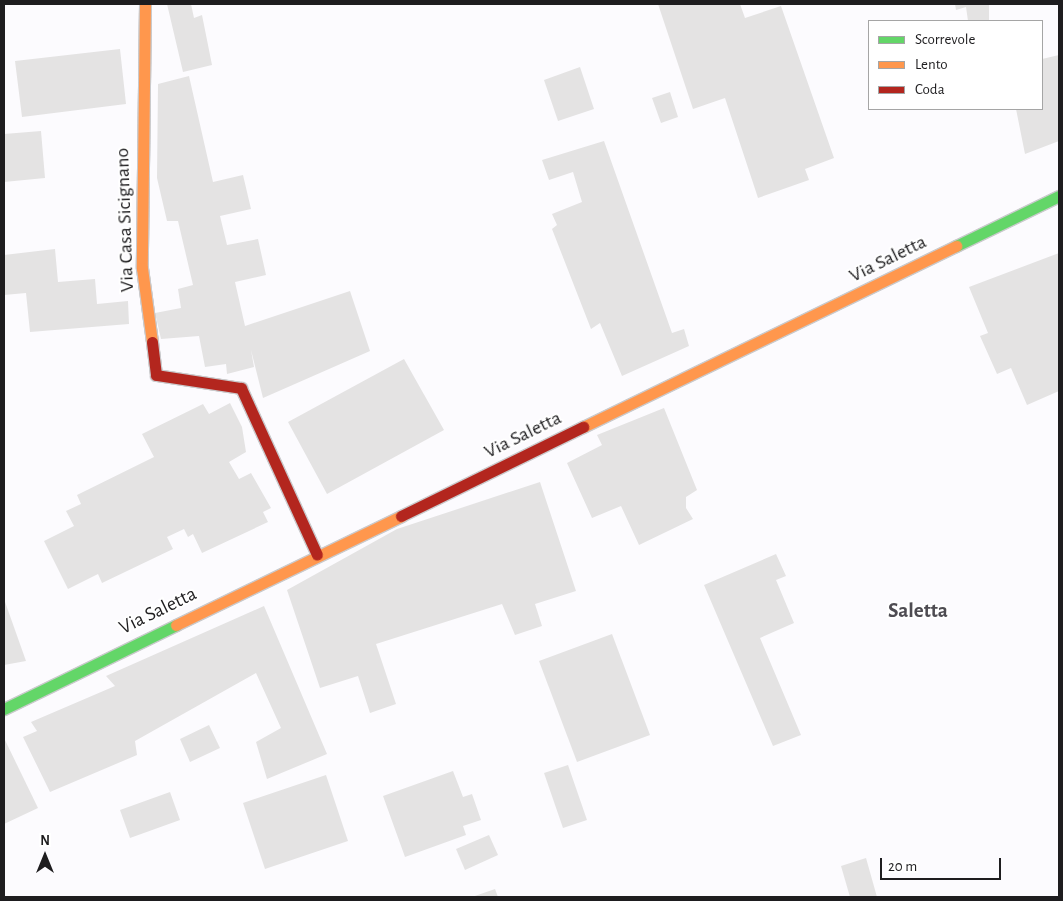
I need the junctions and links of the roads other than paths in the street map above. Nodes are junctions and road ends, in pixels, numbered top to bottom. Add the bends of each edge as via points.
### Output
1 (145, 4) edge
2 (1059, 196) edge
3 (317, 556) junction
4 (4, 709) edge

1 - 3 street, Via Casa Sicignano via 142,268 156,376 241,388
2 - 3 street, Via Saletta
3 - 4 street, Via Saletta

